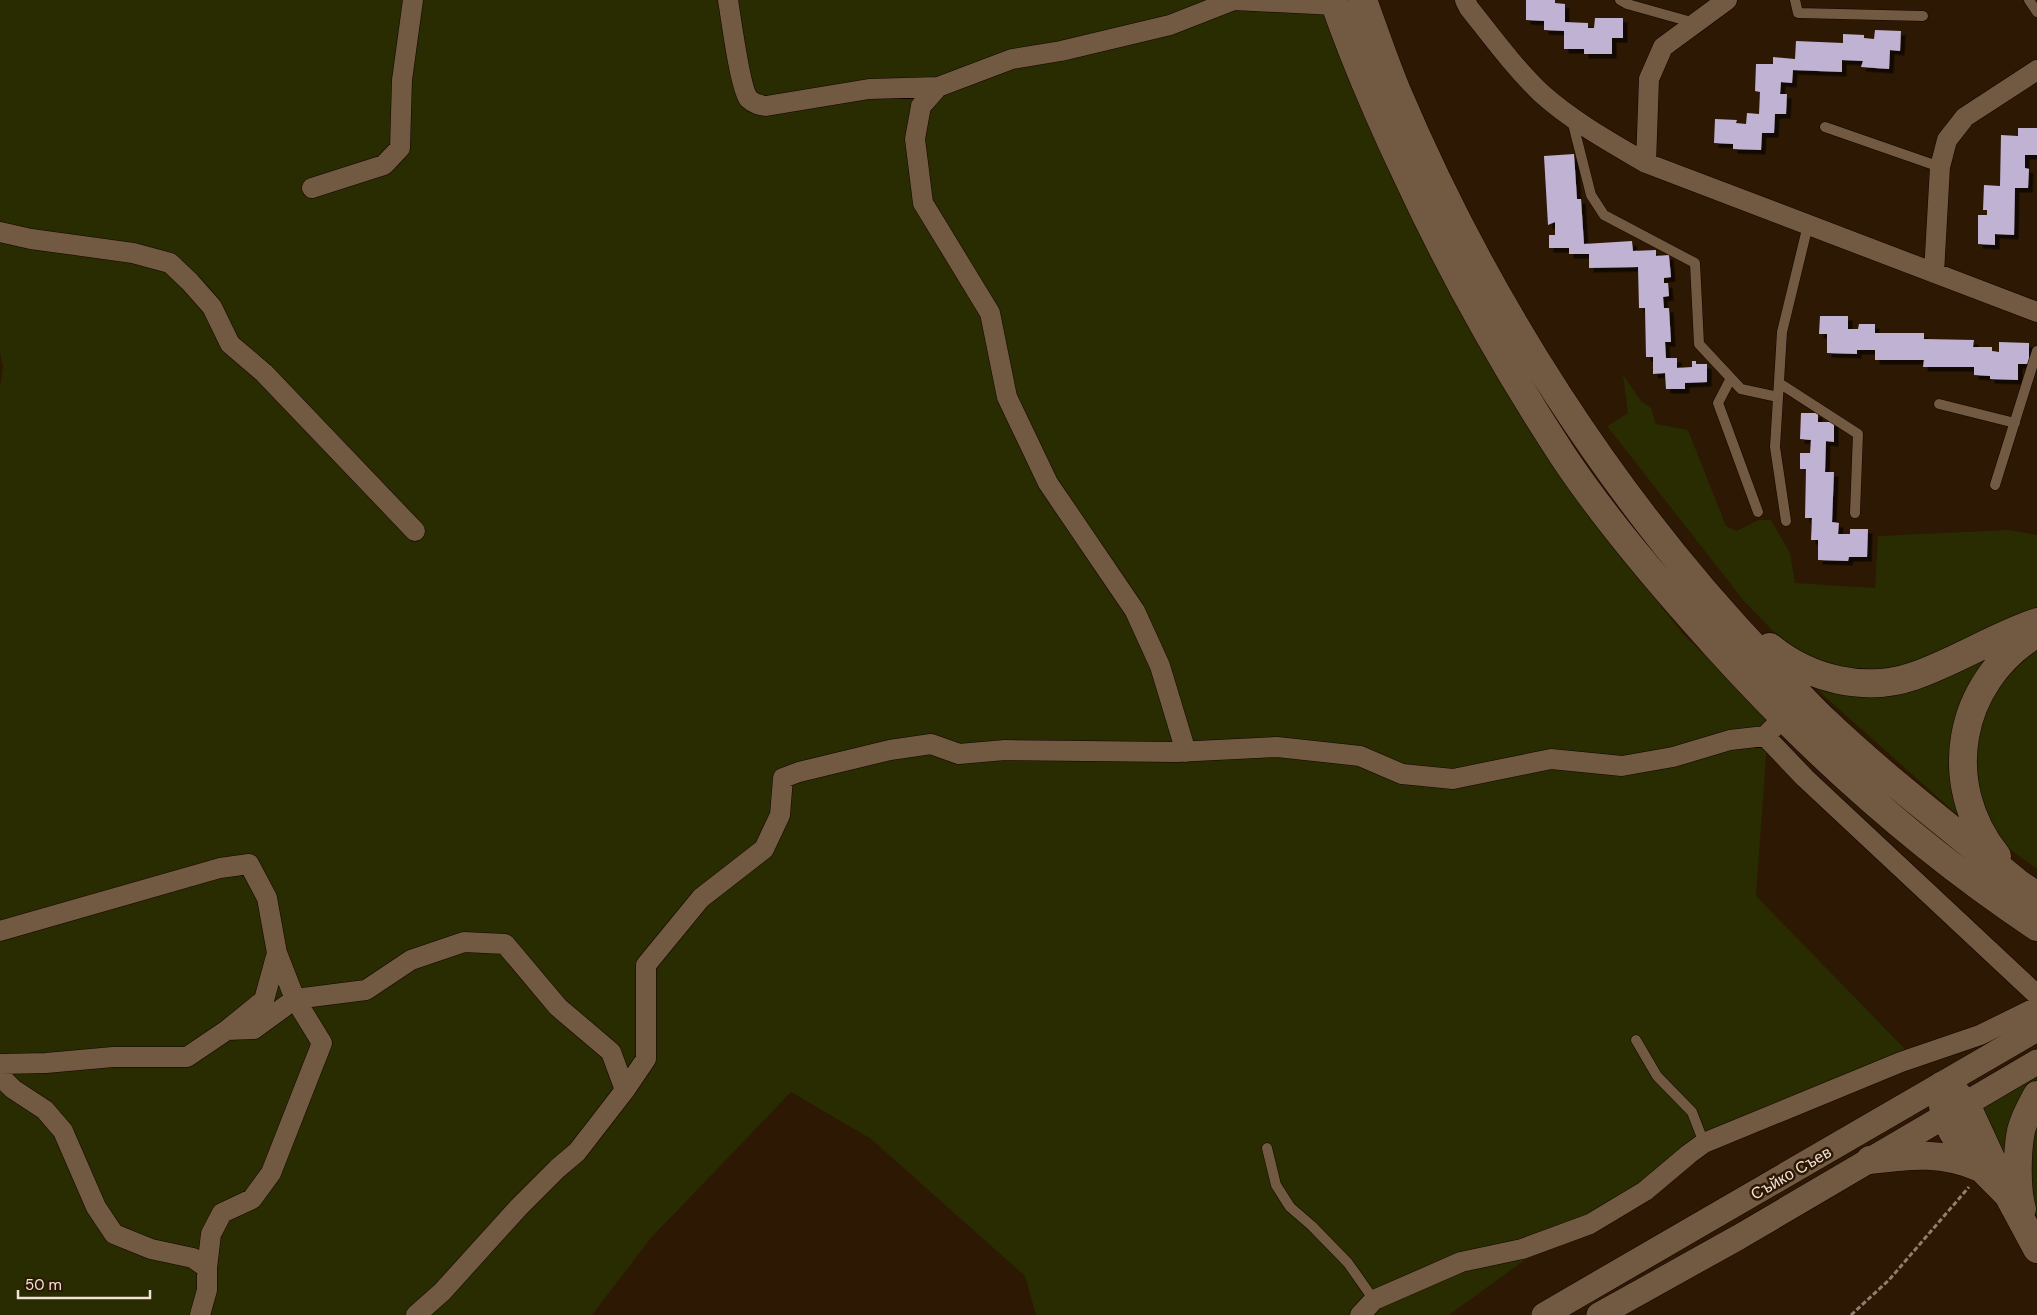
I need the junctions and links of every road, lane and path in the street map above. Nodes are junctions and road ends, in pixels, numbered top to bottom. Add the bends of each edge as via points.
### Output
1 (413, 0) edge
2 (728, 0) edge
3 (1234, 0) edge
4 (1364, 0) edge
5 (1465, 0) edge
6 (1620, 0) edge
7 (1727, 0) edge
8 (1795, 0) edge
9 (2030, 0) edge
10 (1334, 3) edge
11 (2037, 12) edge
12 (1923, 16) dead end
13 (1695, 23) junction
14 (2037, 70) edge
15 (938, 88) junction
16 (1571, 116) junction
17 (1825, 127) dead end
18 (1646, 162) junction
19 (1940, 167) junction
20 (312, 188) dead end
21 (1808, 225) junction
22 (0, 232) edge
23 (1934, 273) junction
24 (2037, 312) edge
25 (2037, 351) edge
26 (1730, 378) junction
27 (1779, 384) junction
28 (1778, 397) junction
29 (1939, 404) dead end
30 (2015, 423) junction
31 (1995, 485) dead end
32 (1758, 512) dead end
33 (1854, 513) dead end
34 (1786, 521) dead end
35 (415, 531) dead end
36 (1709, 598) junction
37 (2037, 622) edge
38 (2037, 633) edge
39 (1774, 727) junction
40 (1186, 752) junction
41 (2028, 889) edge
42 (2037, 927) edge
43 (0, 931) edge
44 (277, 953) junction
45 (2037, 995) edge
46 (295, 999) junction
47 (2037, 1006) edge
48 (2037, 1029) edge
49 (227, 1030) junction
50 (1636, 1040) dead end
51 (2037, 1062) edge
52 (0, 1064) edge
53 (0, 1076) edge
54 (1943, 1085) junction
55 (625, 1090) junction
56 (2037, 1095) edge
57 (1956, 1110) junction
58 (1704, 1143) junction
59 (1267, 1148) dead end
60 (1870, 1160) junction
61 (1984, 1170) junction
62 (2008, 1195) junction
63 (2035, 1246) edge
64 (207, 1268) junction
65 (1374, 1300) junction
66 (200, 1315) edge
67 (416, 1315) edge
68 (1360, 1315) edge
69 (1544, 1315) edge
70 (1599, 1315) edge
71 (1851, 1315) edge

1 - 20 street via 402,80 400,148 384,165
2 - 15 street via 741,75 748,98 757,105 870,89
3 - 10 street
3 - 15 street via 1170,26 1061,52 1012,58
4 - 36 main road via 1396,89 1460,226 1524,340 1590,442 1652,529
5 - 16 street via 1513,63 1542,93
6 - 13 lane
7 - 13 street
8 - 12 lane via 1798,13
9 - 11 lane
10 - 39 main road via 1371,99 1432,231 1497,349 1564,457 1624,539 1719,650
13 - 18 street via 1663,47 1649,79
14 - 19 street via 1965,117 1947,140
15 - 40 street via 921,106 915,139 923,203 990,313 1007,397 1048,483 1135,611 1160,666
16 - 18 street
16 - 26 lane via 1591,195 1604,215 1695,263 1699,344
17 - 19 lane
18 - 21 street
19 - 23 street
21 - 23 street
21 - 27 lane via 1782,332
22 - 35 street via 133,253 170,263 212,307 230,344 264,373
23 - 24 street
25 - 30 lane
26 - 28 lane via 1741,388
26 - 32 lane via 1718,403
27 - 28 lane
27 - 33 lane via 1858,434
28 - 34 lane via 1775,447
29 - 30 lane
30 - 31 lane
36 - 37 main road via 1778,654 1803,669 1850,682 1891,681 1913,676
36 - 41 main road via 1824,720 1899,787
38 - 41 main road via 2008,653 1994,668 1973,707 1963,751 1963,774 1972,813 1989,846
39 - 40 street via 1673,757 1622,766 1551,759 1453,779 1402,774 1360,756 1277,746
39 - 42 main road
39 - 45 street via 1805,778
40 - 55 street via 1005,750 959,754 931,744 890,750 782,778 780,815 764,849 701,898 646,965 646,1059
43 - 44 street via 220,868 249,864 267,898
44 - 46 street
44 - 49 street via 264,1000
46 - 49 street via 254,1029
46 - 55 street via 366,990 412,960 464,942 505,944 558,1007 611,1052
46 - 64 street via 322,1043 271,1173 252,1199 222,1213 211,1234
47 - 58 street via 1980,1035 1901,1062
48 - 54 street, Съйко Съев
49 - 52 street via 187,1057 113,1057
50 - 58 lane via 1657,1076 1692,1112
51 - 57 street, Съйко Съев
53 - 64 street via 44,1110 63,1131 96,1207 114,1234 151,1249 193,1258
54 - 57 main road via 1941,1094
54 - 69 street, Съйко Съев
55 - 67 street via 577,1152 518,1208 442,1292
56 - 63 main road via 2024,1122 2019,1146 2018,1181 2021,1205
57 - 60 street, Съйко Съев
57 - 61 main road via 1964,1150
57 - 62 main road
58 - 65 street via 1645,1191 1590,1224 1522,1249 1461,1262
59 - 65 lane via 1276,1185 1290,1207 1348,1263
60 - 61 main road via 1933,1154 1951,1157
60 - 70 street, Съйко Съев
61 - 62 main road
61 - 71 path via 1889,1280
62 - 63 main road
64 - 66 street via 207,1290
65 - 68 street

